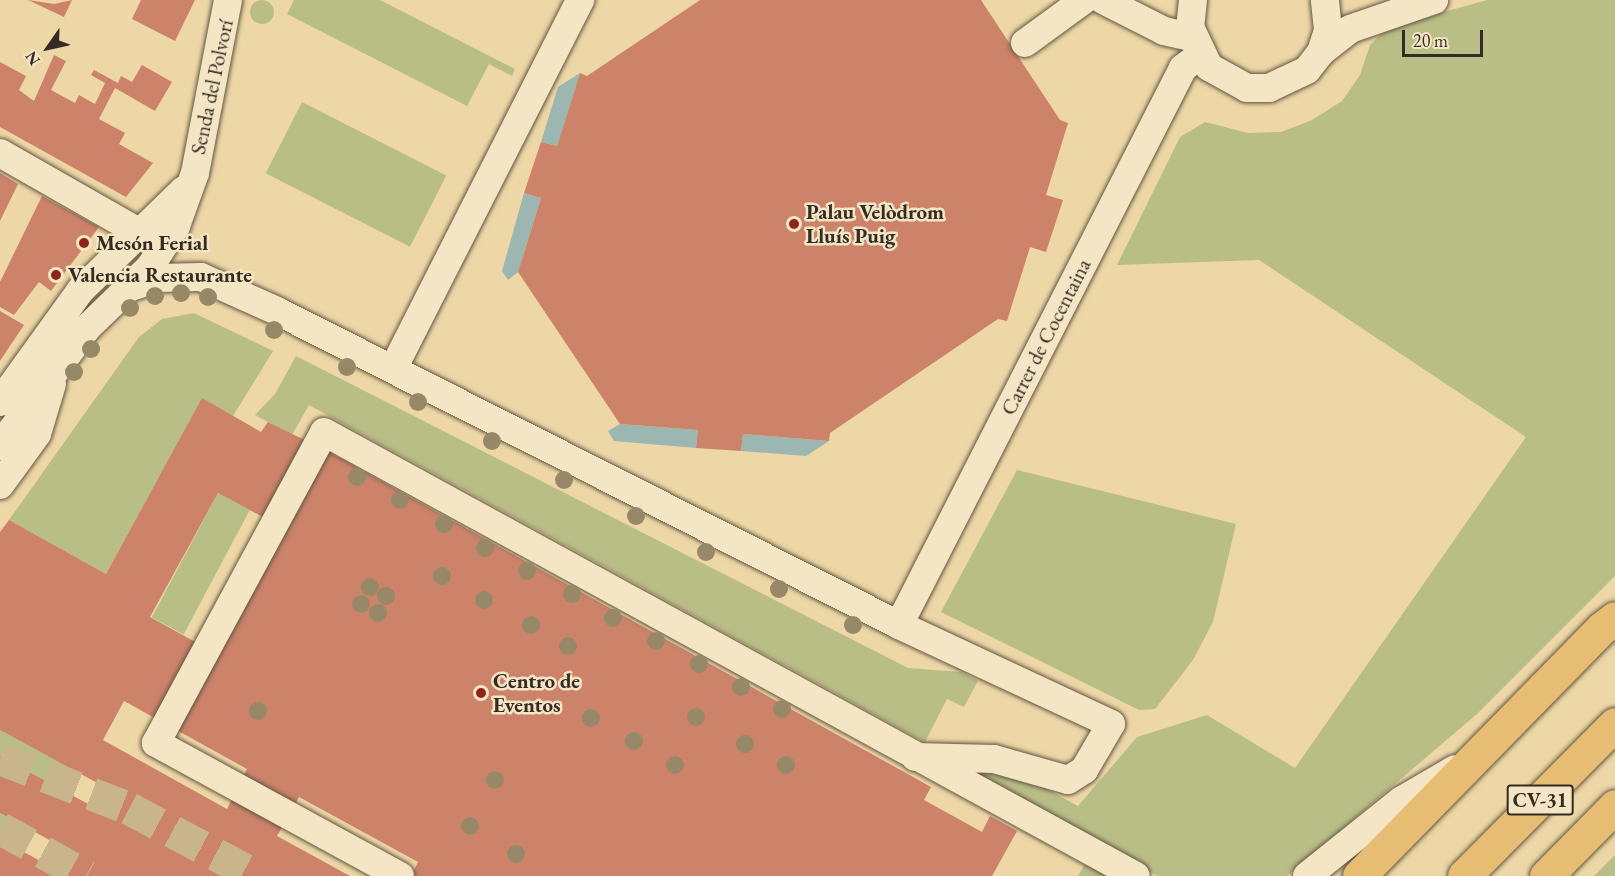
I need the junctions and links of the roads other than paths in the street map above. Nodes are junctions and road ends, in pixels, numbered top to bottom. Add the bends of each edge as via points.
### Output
1 (228, 0) edge
2 (580, 0) edge
3 (1084, 0) edge
4 (1103, 0) edge
5 (1193, 0) edge
6 (1325, 0) edge
7 (1434, 0) edge
8 (1025, 43) dead end
9 (1197, 46) junction
10 (1320, 52) junction
11 (0, 153) edge
12 (195, 173) junction
13 (142, 234) junction
14 (131, 287) junction
15 (59, 365) junction
16 (393, 369) junction
17 (0, 402) edge
18 (0, 446) edge
19 (0, 485) edge
20 (1611, 620) edge
21 (899, 625) junction
22 (1615, 724) edge
23 (1478, 756) junction
24 (914, 757) junction
25 (1615, 806) edge
26 (1603, 825) edge
27 (400, 876) edge
28 (1136, 876) edge
29 (1307, 876) edge
30 (1359, 876) edge
31 (1464, 876) edge
32 (1546, 876) edge

1 - 12 street, Senda del Polvorí
2 - 16 street
3 - 8 street
4 - 9 street
5 - 9 street
6 - 10 street via 1328,30
7 - 10 street via 1360,24
9 - 10 street via 1226,80 1269,88 1307,70
9 - 21 street, Carrer de Cocentaina
11 - 13 street
12 - 13 street, Senda del Polvorí via 178,199
12 - 14 street, Senda del Polvorí via 176,226
13 - 17 street, Senda del Polvorí via 81,291
14 - 15 street, Senda del Polvorí via 101,309
14 - 16 street via 158,278 201,277
15 - 18 street, Senda del Polvorí
15 - 19 street via 40,428
16 - 21 street
20 - 23 main road
21 - 24 street via 1111,724 1084,770 1068,780 994,759
22 - 31 main road, CV-31
23 - 29 street via 1402,800
23 - 30 main road
24 - 27 street via 324,432 156,743
24 - 28 street
25 - 26 main road, CV-31
26 - 32 main road, CV-31

